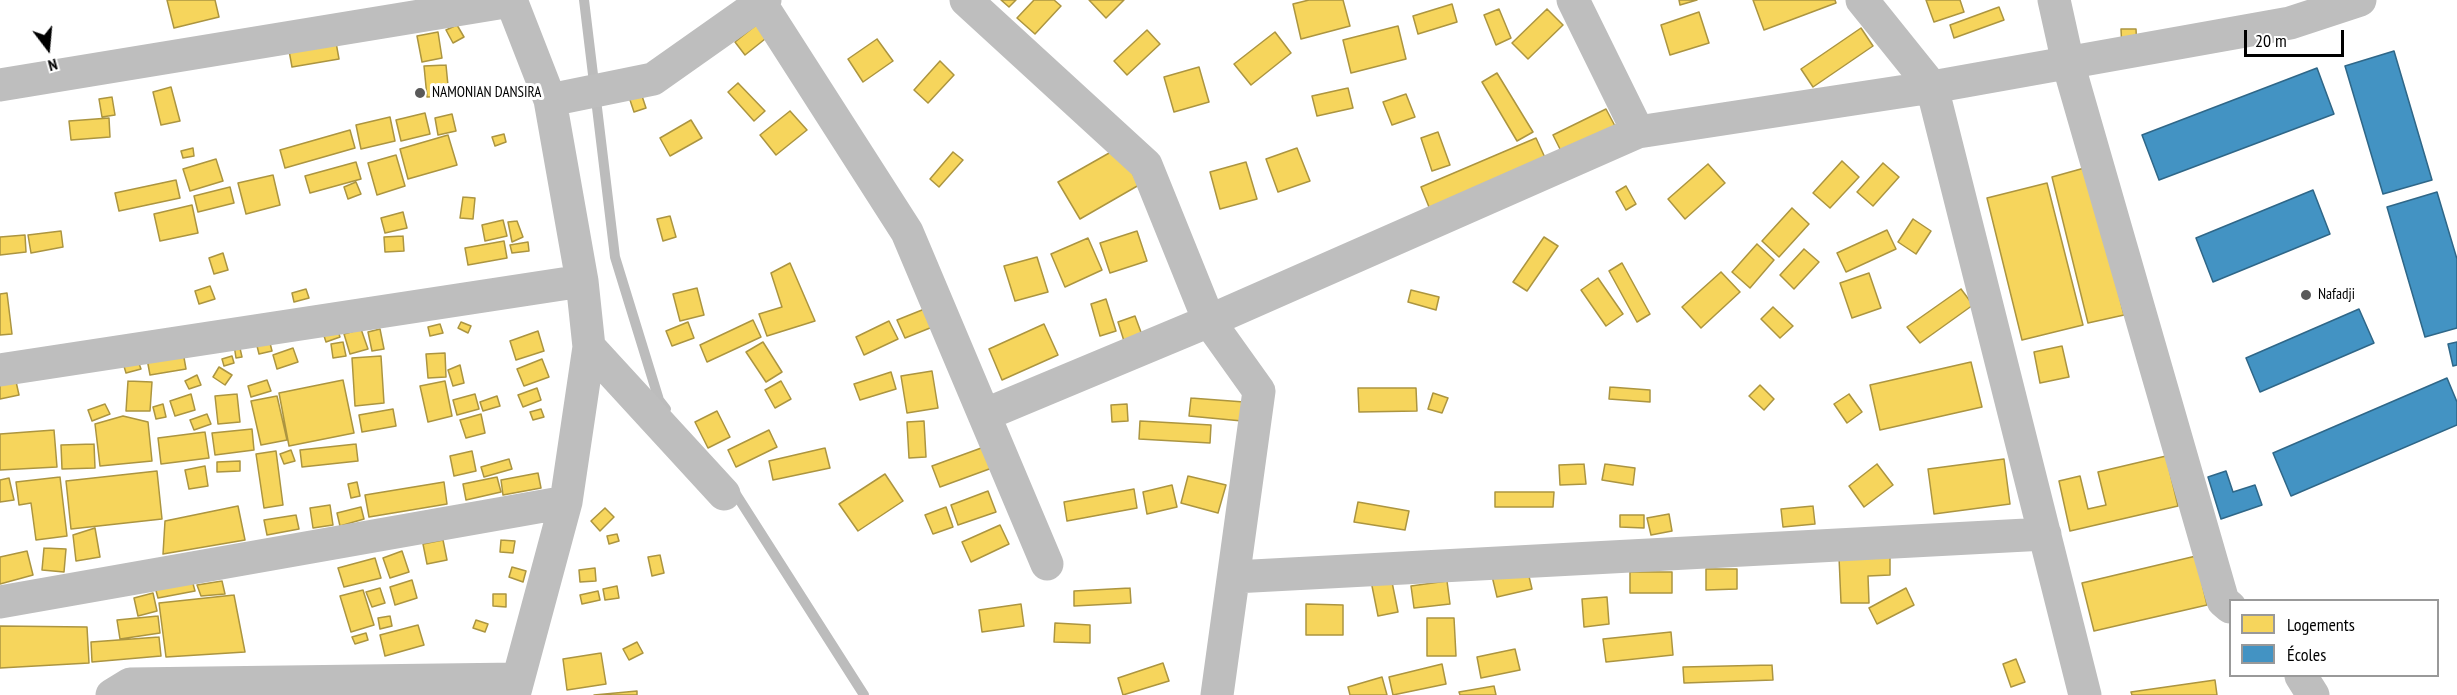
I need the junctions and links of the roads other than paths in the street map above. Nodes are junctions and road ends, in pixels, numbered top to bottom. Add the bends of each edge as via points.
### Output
1 (966, 0) edge
2 (1573, 0) edge
3 (1862, 0) edge
4 (2054, 0) edge
5 (2360, 0) edge
6 (511, 1) edge
7 (763, 2) edge
8 (2286, 11) edge
9 (2068, 63) junction
10 (0, 85) edge
11 (1932, 87) junction
12 (550, 100) junction
13 (1638, 132) junction
14 (582, 281) junction
15 (1209, 321) junction
16 (589, 347) junction
17 (0, 370) edge
18 (984, 415) junction
19 (724, 494) dead end
20 (566, 502) junction
21 (2045, 534) junction
22 (1047, 564) dead end
23 (1234, 577) junction
24 (0, 602) edge
25 (2229, 607) edge
26 (2302, 677) edge
27 (516, 687) edge
28 (112, 695) edge
29 (1217, 695) edge
30 (2085, 695) edge
31 (2313, 695) edge

1 - 15 street via 1146,165
2 - 13 street
3 - 11 street
4 - 9 street
5 - 8 street
6 - 10 street
6 - 12 street
7 - 12 street via 653,79
7 - 18 street via 907,232
8 - 9 street
9 - 11 street
9 - 25 street via 2223,601
11 - 13 street
11 - 21 street
12 - 14 street
13 - 15 street
14 - 16 street
14 - 17 street
15 - 18 street
15 - 23 street via 1259,391
16 - 19 street
16 - 20 street
18 - 22 street
20 - 24 street
20 - 27 street
21 - 23 street
21 - 30 street
23 - 29 street
26 - 31 street
27 - 28 street via 130,684

